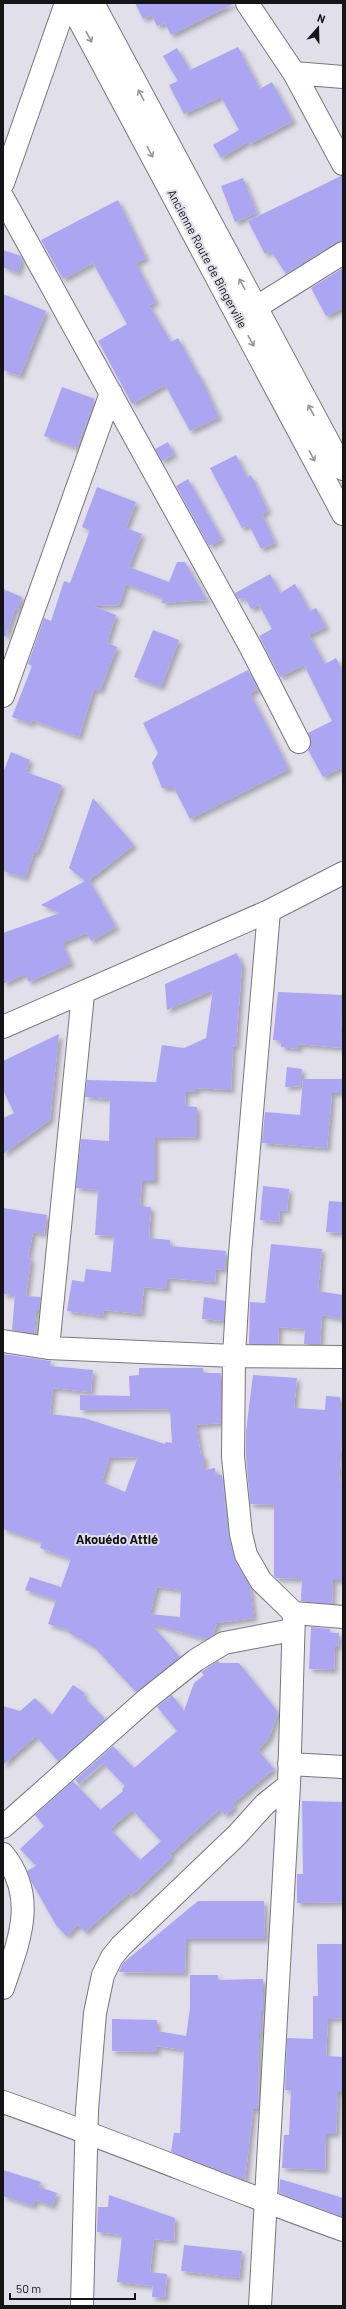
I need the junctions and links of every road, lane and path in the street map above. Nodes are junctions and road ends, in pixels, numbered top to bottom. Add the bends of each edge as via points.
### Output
1 (66, 3) edge
2 (70, 3) edge
3 (92, 3) edge
4 (248, 3) edge
5 (294, 72) junction
6 (343, 77) edge
7 (343, 164) edge
8 (3, 183) edge
9 (3, 198) edge
10 (343, 253) edge
11 (255, 308) junction
12 (111, 393) junction
13 (343, 469) edge
14 (343, 514) edge
15 (3, 695) edge
16 (299, 742) dead end
17 (343, 873) edge
18 (269, 911) junction
19 (83, 994) junction
20 (3, 1027) edge
21 (3, 1341) edge
22 (48, 1348) junction
23 (234, 1356) junction
24 (343, 1357) edge
25 (343, 1617) edge
26 (293, 1622) junction
27 (343, 1767) edge
28 (289, 1775) junction
29 (3, 1827) edge
30 (3, 1854) edge
31 (3, 1988) edge
32 (3, 2102) edge
33 (87, 2132) junction
34 (266, 2202) junction
35 (343, 2230) edge
36 (82, 2306) edge
37 (260, 2306) edge

1 - 8 street
2 -> 14 street, Ancienne Route de Bingerville
11 -> 3 street, Ancienne Route de Bingerville
4 - 5 street
5 - 6 street
5 - 7 street
9 - 12 street
10 - 11 street
13 -> 11 street, Ancienne Route de Bingerville
12 - 15 street
12 - 16 street via 247,641
17 - 18 street
18 - 19 street
18 - 23 street via 240,1254
19 - 20 street
19 - 22 street
21 - 22 street
22 - 23 street
23 - 24 street
23 - 26 street via 233,1457 241,1534 246,1555 261,1581
25 - 26 street
26 - 28 street
26 - 29 street via 224,1643 196,1660 148,1698
27 - 28 street
28 - 33 street via 237,1835 112,1957 103,1975 96,2013
28 - 34 street
30 - 31 street via 14,1868 23,1900 23,1920 19,1941
32 - 33 street
33 - 34 street
33 - 36 street
34 - 35 street
34 - 37 street

